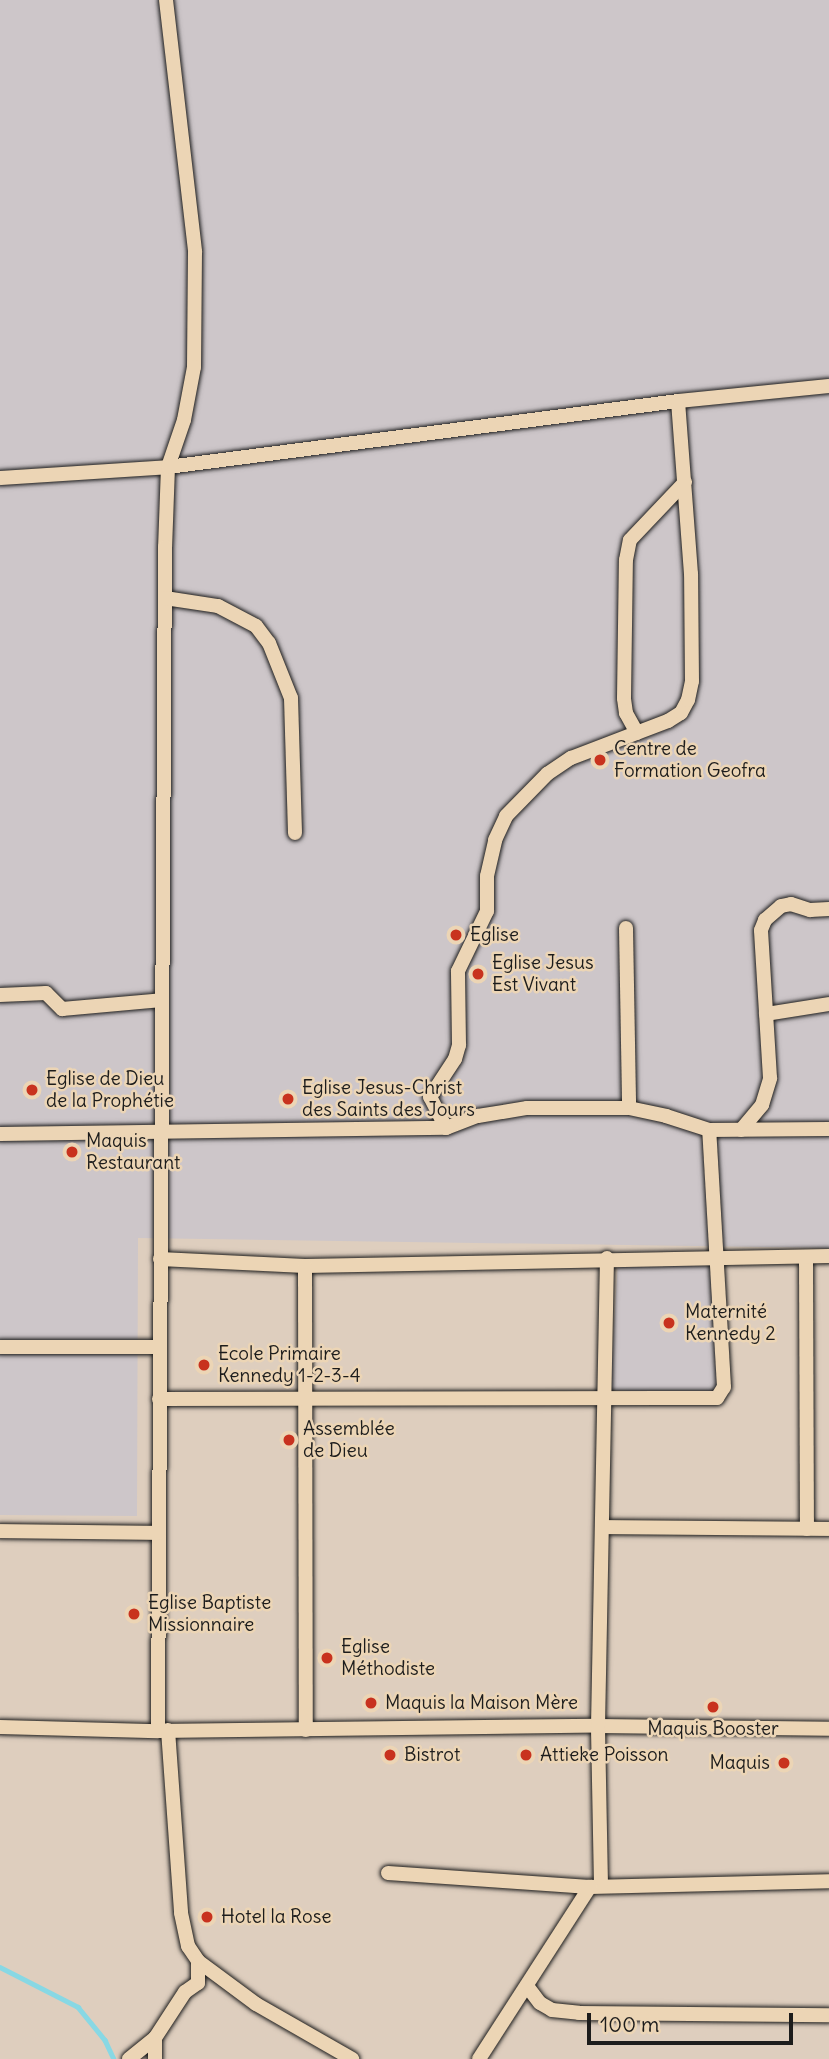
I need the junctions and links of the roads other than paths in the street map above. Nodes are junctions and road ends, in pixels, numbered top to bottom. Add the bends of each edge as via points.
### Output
1 (166, 0) edge
2 (829, 386) edge
3 (678, 401) junction
4 (168, 467) junction
5 (0, 478) edge
6 (685, 482) junction
7 (165, 598) junction
8 (637, 733) junction
9 (295, 834) dead end
10 (829, 909) edge
11 (626, 928) dead end
12 (0, 995) edge
13 (162, 1000) junction
14 (829, 1004) edge
15 (766, 1014) junction
16 (629, 1108) junction
17 (446, 1128) junction
18 (741, 1129) junction
19 (829, 1129) edge
20 (160, 1130) junction
21 (709, 1130) junction
22 (0, 1134) edge
23 (829, 1256) edge
24 (806, 1257) junction
25 (607, 1258) junction
26 (718, 1258) junction
27 (160, 1259) junction
28 (305, 1266) junction
29 (159, 1346) junction
30 (0, 1347) edge
31 (605, 1396) junction
32 (159, 1399) junction
33 (305, 1399) junction
34 (602, 1527) junction
35 (807, 1529) junction
36 (829, 1529) edge
37 (0, 1531) edge
38 (159, 1533) junction
39 (598, 1726) junction
40 (0, 1727) edge
41 (829, 1729) edge
42 (163, 1730) junction
43 (306, 1730) junction
44 (388, 1873) dead end
45 (829, 1881) edge
46 (595, 1886) junction
47 (198, 1961) junction
48 (527, 1986) junction
49 (829, 2015) edge
50 (155, 2038) junction
51 (129, 2059) edge
52 (155, 2059) edge
53 (352, 2059) edge
54 (479, 2059) edge

1 - 4 street via 195,252 194,367 184,420
2 - 3 street
3 - 4 street
3 - 6 street
4 - 5 street
4 - 7 street
6 - 8 street via 630,540 626,559 624,698
6 - 8 street via 692,681 681,713
7 - 9 street via 218,606 256,626 269,643 290,698
7 - 13 street
8 - 17 street via 571,758 539,781 506,816 487,876 487,911 458,971 460,1045 430,1097
10 - 15 street via 791,904 781,906 765,920 761,930
11 - 16 street
12 - 13 street via 46,993 62,1009
13 - 20 street
14 - 15 street
15 - 18 street via 768,1092
16 - 17 street via 500,1110
16 - 21 street
17 - 20 street
18 - 19 street
18 - 21 street
20 - 22 street
20 - 27 street
21 - 26 street
23 - 24 street
24 - 26 street
24 - 35 street
25 - 26 street
25 - 28 street
25 - 31 street
26 - 31 street via 722,1394 717,1398
27 - 28 street
27 - 29 street
28 - 33 street
29 - 30 street
29 - 32 street
31 - 33 street
31 - 34 street
32 - 33 street
32 - 38 street
33 - 43 street
34 - 35 street
34 - 39 street
35 - 36 street
37 - 38 street
38 - 42 street
39 - 41 street
39 - 43 street
39 - 46 street
40 - 42 street
42 - 43 street
42 - 47 street via 181,1913 188,1946
44 - 46 street
45 - 46 street
46 - 48 street
47 - 50 street via 198,1983 185,1992
47 - 53 street via 256,2004
48 - 49 street via 552,2010 579,2013
48 - 54 street
50 - 51 street
50 - 52 street

